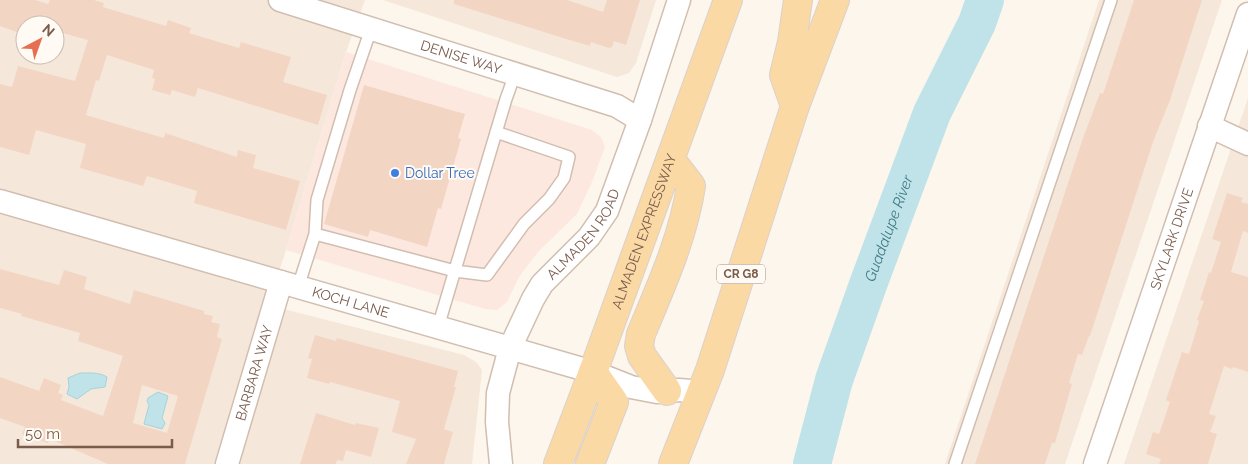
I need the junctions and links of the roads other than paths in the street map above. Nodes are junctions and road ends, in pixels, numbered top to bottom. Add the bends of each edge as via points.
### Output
1 (280, 0) edge
2 (678, 0) edge
3 (728, 0) edge
4 (798, 0) edge
5 (835, 0) edge
6 (1111, 0) edge
7 (1248, 14) edge
8 (371, 29) junction
9 (515, 74) junction
10 (795, 106) junction
11 (640, 120) junction
12 (1209, 126) junction
13 (496, 132) junction
14 (1248, 144) edge
15 (671, 160) junction
16 (0, 201) edge
17 (315, 234) junction
18 (454, 271) junction
19 (290, 284) junction
20 (438, 327) junction
21 (510, 348) junction
22 (593, 372) junction
23 (668, 391) junction
24 (702, 392) junction
25 (227, 464) edge
26 (501, 464) edge
27 (558, 464) edge
28 (590, 464) edge
29 (673, 464) edge
30 (955, 464) edge
31 (1095, 464) edge

1 - 8 street, DENISE WAY
2 - 11 street, ALMADEN ROAD
3 - 15 main road, ALMADEN EXPRESSWAY
4 - 10 main road via 784,75
5 - 10 main road, CR G8
6 - 30 lane
7 - 12 street, SKYLARK DRIVE
8 - 9 street, DENISE WAY
8 - 17 lane via 317,200
9 - 11 street, DENISE WAY via 617,106
9 - 13 lane
10 - 24 main road, CR G8
11 - 21 street, ALMADEN ROAD via 607,211 589,237 542,284
12 - 14 street
12 - 31 street, SKYLARK DRIVE
13 - 18 lane
13 - 18 lane via 569,157 564,178 524,224 487,275
15 - 22 main road, ALMADEN EXPRESSWAY
15 - 23 main road via 691,186 688,208 639,346 642,356
16 - 19 street, KOCH LANE
17 - 18 lane
17 - 19 lane
18 - 20 lane
19 - 20 street, KOCH LANE
19 - 25 street, BARBARA WAY
20 - 21 street, KOCH LANE
21 - 22 street, KOCH LANE
21 - 26 street, ALMADEN ROAD via 498,393
22 - 23 street, KOCH LANE via 631,388
22 - 27 main road, ALMADEN EXPRESSWAY
22 - 28 main road via 614,402
23 - 24 street, KOCH LANE
24 - 29 main road, CR G8

